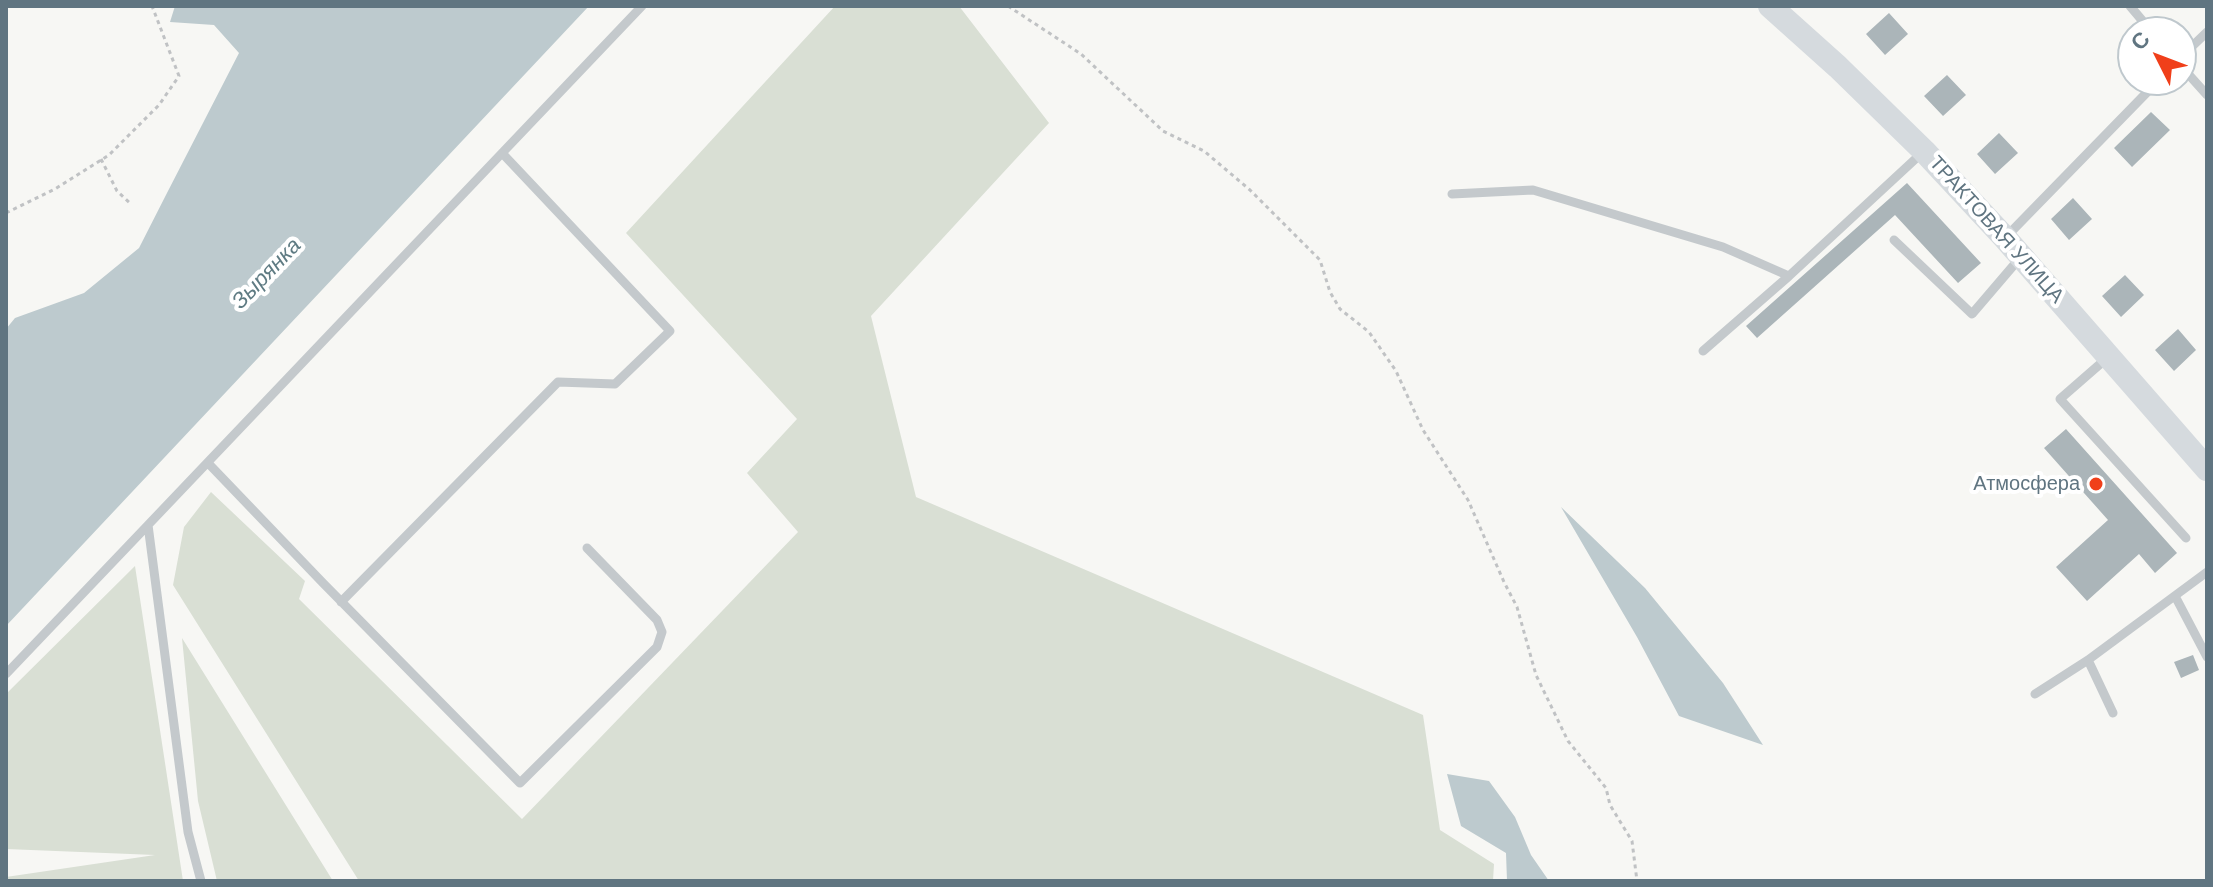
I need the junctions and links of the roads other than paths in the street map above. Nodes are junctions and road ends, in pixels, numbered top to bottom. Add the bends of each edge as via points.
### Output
1 (642, 6) edge
2 (1770, 6) edge
3 (2145, 96) edge
4 (1924, 151) junction
5 (502, 153) junction
6 (1452, 194) dead end
7 (1894, 240) dead end
8 (2013, 247) junction
9 (1789, 276) junction
10 (1703, 351) dead end
11 (2109, 356) junction
12 (208, 463) junction
13 (2207, 469) edge
14 (148, 525) junction
15 (2186, 538) dead end
16 (587, 548) dead end
17 (2207, 572) edge
18 (2175, 596) junction
19 (341, 602) junction
20 (2207, 657) edge
21 (2088, 660) junction
22 (6, 674) edge
23 (2035, 694) dead end
24 (2113, 713) dead end
25 (201, 881) edge

1 - 5 lane
2 - 4 street, ТРАКТОВАЯ УЛИЦА
3 - 8 lane
4 - 8 street, ТРАКТОВАЯ УЛИЦА
4 - 9 lane
5 - 12 lane
5 - 19 lane via 670,331 615,384 558,382
6 - 9 lane via 1533,190 1723,247
7 - 8 lane via 1972,314
8 - 11 street, ТРАКТОВАЯ УЛИЦА
9 - 10 lane
11 - 13 street, ТРАКТОВАЯ УЛИЦА
11 - 15 lane via 2060,399
12 - 14 lane
12 - 19 lane
14 - 22 lane
14 - 25 lane via 188,832
16 - 19 lane via 657,620 662,632 657,647 520,783
17 - 18 lane
18 - 20 lane
18 - 21 lane
21 - 23 lane
21 - 24 lane

